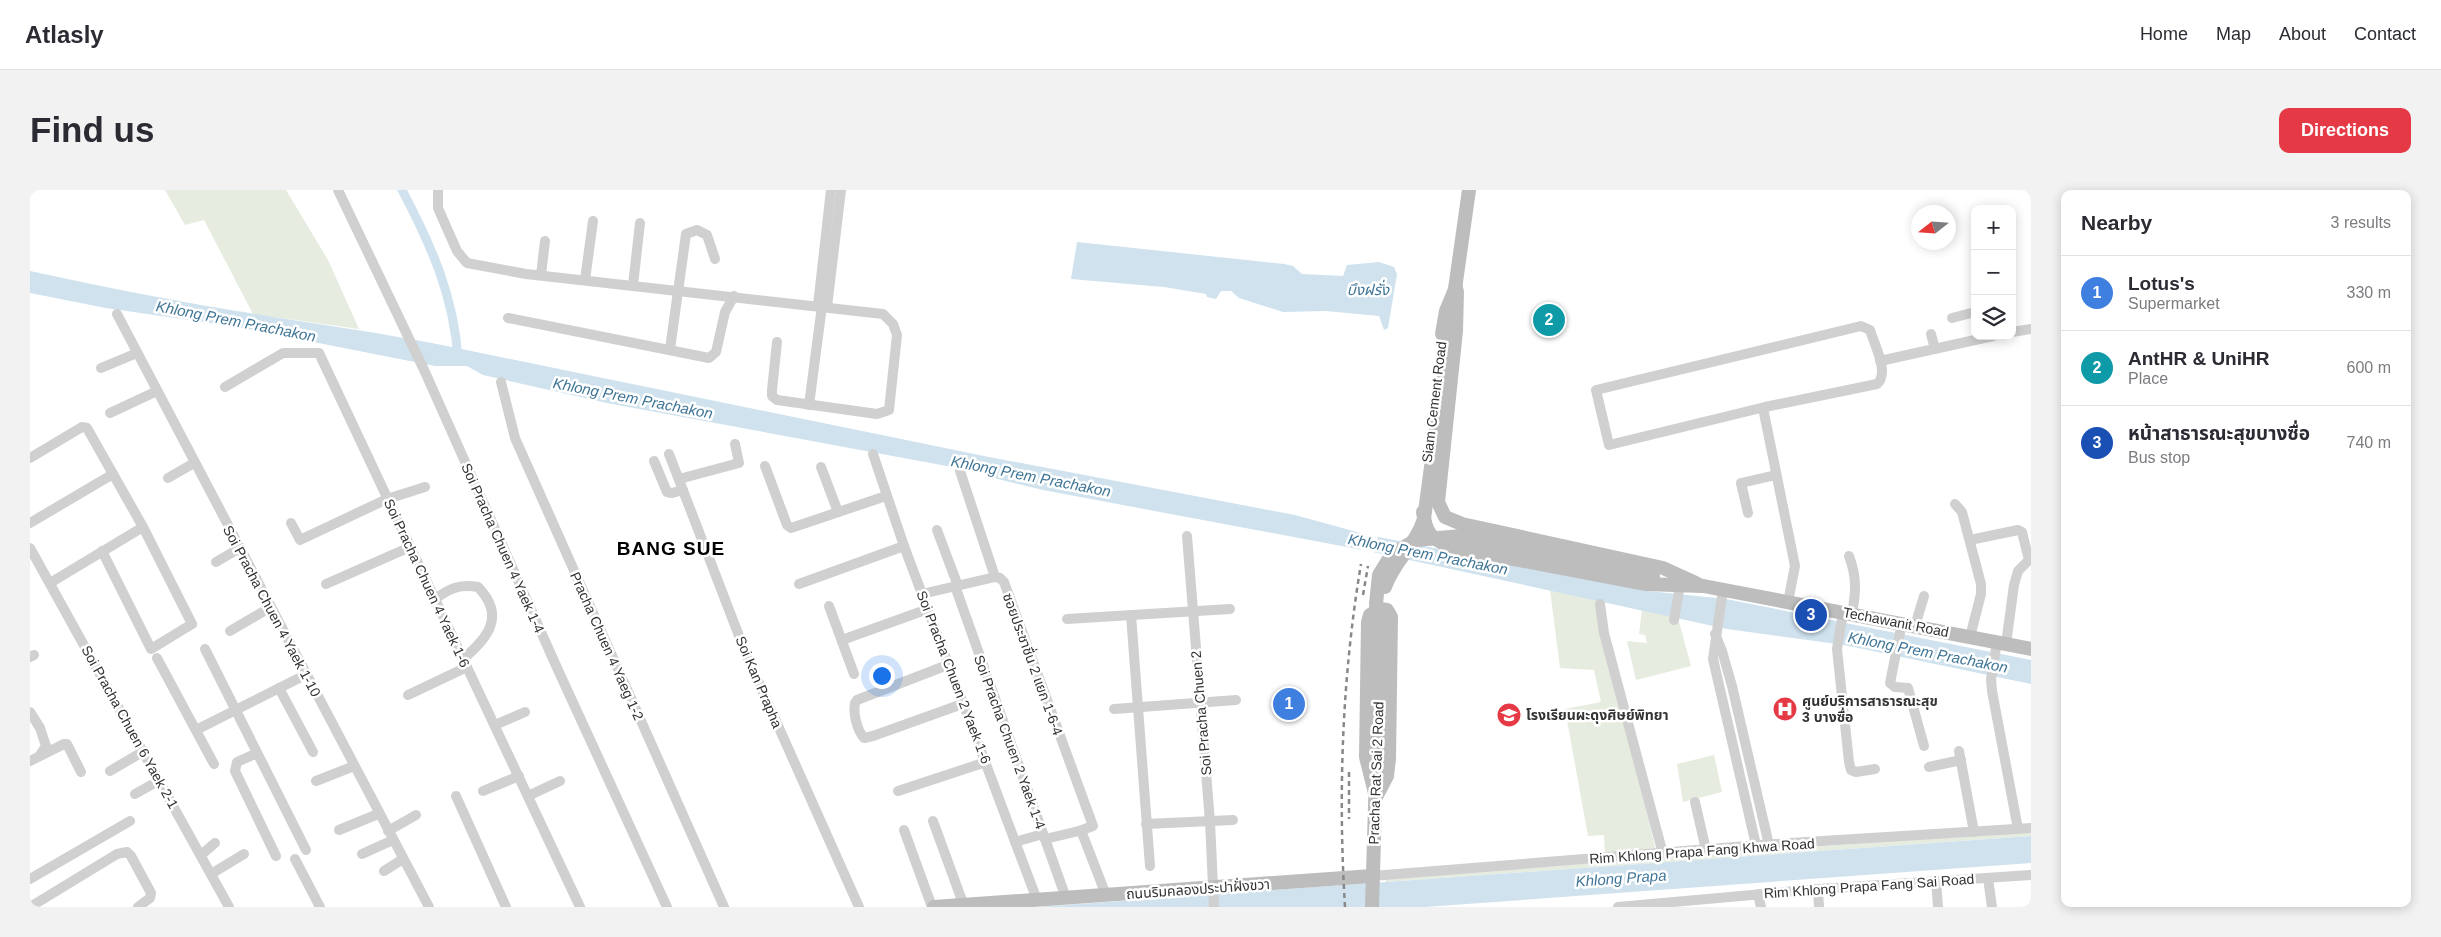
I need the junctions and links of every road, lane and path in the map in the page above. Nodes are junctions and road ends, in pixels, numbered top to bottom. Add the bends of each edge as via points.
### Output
1 (338, 190) edge
2 (438, 190) edge
3 (831, 190) edge
4 (841, 190) edge
5 (1469, 190) edge
6 (593, 221) dead end
7 (640, 223) dead end
8 (546, 240) dead end
9 (715, 259) dead end
10 (541, 275) junction
11 (585, 280) junction
12 (1456, 284) junction
13 (634, 285) junction
14 (678, 290) junction
15 (734, 296) junction
16 (822, 306) junction
17 (1971, 313) edge
18 (117, 314) dead end
19 (508, 318) dead end
20 (1952, 318) dead end
21 (2031, 329) edge
22 (2016, 331) edge
23 (1931, 334) dead end
24 (1975, 340) edge
25 (777, 342) dead end
26 (670, 349) junction
27 (1935, 349) junction
28 (137, 353) junction
29 (1880, 361) junction
30 (101, 368) dead end
31 (501, 382) dead end
32 (225, 387) dead end
33 (157, 391) junction
34 (810, 405) junction
35 (1763, 408) junction
36 (110, 413) dead end
37 (735, 444) dead end
38 (669, 454) dead end
39 (873, 454) dead end
40 (30, 458) edge
41 (654, 461) dead end
42 (194, 462) junction
43 (765, 466) dead end
44 (821, 467) dead end
45 (960, 471) dead end
46 (113, 474) junction
47 (1776, 475) junction
48 (168, 478) dead end
49 (679, 479) junction
50 (425, 487) dead end
51 (1422, 489) junction
52 (683, 490) junction
53 (1439, 491) junction
54 (886, 496) junction
55 (388, 499) junction
56 (1959, 508) dead end
57 (838, 512) junction
58 (1748, 513) dead end
59 (1443, 514) joint
60 (30, 522) edge
61 (291, 524) dead end
62 (143, 527) junction
63 (1425, 527) joint
64 (937, 530) dead end
65 (1187, 536) dead end
66 (1416, 540) junction
67 (1970, 540) junction
68 (904, 546) junction
69 (410, 547) junction
70 (30, 548) edge
71 (240, 548) junction
72 (102, 551) junction
73 (1849, 556) dead end
74 (216, 562) dead end
75 (995, 577) junction
76 (50, 583) junction
77 (326, 584) dead end
78 (798, 584) dead end
79 (956, 586) junction
80 (1702, 586) junction
81 (1680, 589) junction
82 (1722, 593) junction
83 (922, 594) junction
84 (1924, 596) dead end
85 (435, 598) junction
86 (1788, 602) junction
87 (1600, 604) dead end
88 (829, 606) dead end
89 (271, 607) junction
90 (928, 609) junction
91 (1230, 610) dead end
92 (1193, 612) junction
93 (1131, 615) junction
94 (1846, 616) junction
95 (1067, 619) dead end
96 (1674, 620) dead end
97 (1906, 627) junction
98 (1715, 630) junction
99 (230, 631) dead end
100 (1970, 636) junction
101 (842, 640) junction
102 (2000, 646) junction
103 (205, 649) dead end
104 (2031, 649) edge
105 (154, 653) junction
106 (465, 663) junction
107 (950, 664) junction
108 (307, 674) junction
109 (854, 674) dead end
110 (279, 688) junction
111 (408, 696) dead end
112 (1236, 700) dead end
113 (965, 703) junction
114 (1201, 703) junction
115 (1137, 707) junction
116 (1114, 710) dead end
117 (237, 711) junction
118 (30, 712) edge
119 (525, 712) dead end
120 (495, 725) junction
121 (196, 730) junction
122 (1924, 746) dead end
123 (144, 751) junction
124 (313, 752) dead end
125 (257, 753) junction
126 (40, 755) junction
127 (30, 761) edge
128 (986, 762) junction
129 (214, 764) dead end
130 (354, 766) junction
131 (1929, 766) dead end
132 (1875, 769) dead end
133 (110, 771) dead end
134 (81, 772) dead end
135 (519, 776) junction
136 (160, 780) junction
137 (316, 781) dead end
138 (560, 781) dead end
139 (483, 791) dead end
140 (898, 791) dead end
141 (135, 794) dead end
142 (456, 796) dead end
143 (528, 796) junction
144 (1376, 797) junction
145 (1695, 802) dead end
146 (378, 814) junction
147 (416, 816) dead end
148 (1233, 820) dead end
149 (130, 821) dead end
150 (933, 821) dead end
151 (1210, 822) junction
152 (1146, 824) junction
153 (2031, 828) edge
154 (2018, 829) junction
155 (338, 830) dead end
156 (904, 830) dead end
157 (1079, 830) junction
158 (1974, 832) junction
159 (390, 835) junction
160 (1044, 836) junction
161 (1015, 842) junction
162 (215, 843) dead end
163 (1756, 845) junction
164 (1769, 845) junction
165 (306, 850) dead end
166 (1706, 850) junction
167 (244, 854) dead end
168 (362, 854) dead end
169 (1663, 854) junction
170 (201, 855) junction
171 (276, 856) dead end
172 (295, 859) dead end
173 (403, 859) junction
174 (1150, 866) dead end
175 (384, 871) dead end
176 (211, 874) junction
177 (2031, 875) edge
178 (1372, 878) junction
179 (1988, 878) junction
180 (30, 879) edge
181 (1936, 881) junction
182 (1212, 889) junction
183 (1818, 889) junction
184 (1758, 894) junction
185 (1106, 895) junction
186 (1066, 898) junction
187 (1037, 900) junction
188 (964, 906) junction
189 (30, 907) edge
190 (138, 907) edge
191 (230, 907) edge
192 (320, 907) edge
193 (429, 907) edge
194 (506, 907) edge
195 (580, 907) edge
196 (667, 907) edge
197 (724, 907) edge
198 (859, 907) edge
199 (933, 907) edge
200 (1214, 907) edge
201 (1372, 907) edge
202 (1620, 907) edge
203 (1761, 907) edge
204 (1819, 907) edge
205 (1938, 907) edge
206 (1992, 907) edge

1 - 196 street, Soi Pracha Chuen 4 Yaek 1-4 via 425,372
2 - 10 street via 438,208 444,224 457,251 467,263
3 - 16 street
4 - 16 street
5 - 12 street, Siam Cement Road
6 - 11 street
7 - 13 street
8 - 10 street
9 - 14 street via 706,235 697,230 686,234
10 - 11 street
11 - 13 street
12 - 51 street, Siam Cement Road via 1444,320
12 - 53 street, Siam Cement Road via 1456,331
12 - 66 street, Siam Cement Road, bridge via 1424,519
13 - 14 street
14 - 15 street
14 - 26 street
15 - 16 street
15 - 26 street via 725,312 713,356 709,358
16 - 34 street
16 - 34 street via 883,314 894,324 897,335 891,402 889,410 877,414
17 - 20 street
18 - 28 street, Soi Pracha Chuen 4 Yaek 1-10
19 - 26 street
21 - 22 street
23 - 27 street
24 - 27 street
25 - 34 street via 772,396 777,400
27 - 29 street
28 - 30 street
28 - 33 street, Soi Pracha Chuen 4 Yaek 1-10
29 - 35 street via 1881,379 1877,384
29 - 35 street via 1870,330 1861,326 1596,390 1609,445
31 - 197 street, Pracha Chuen 4 Yaeg 1-2 via 515,438
32 - 55 street, Soi Pracha Chuen 4 Yaek 1-6 via 283,353 319,353
33 - 36 street
33 - 42 street, Soi Pracha Chuen 4 Yaek 1-10
35 - 47 street
37 - 49 street via 739,463
38 - 49 street, Soi Kan Prapha
39 - 54 street, Soi Pracha Chuen 2 Yaek 1-6
40 - 46 street via 85,426
41 - 52 street via 667,492
42 - 48 street
42 - 71 street, Soi Pracha Chuen 4 Yaek 1-10
43 - 57 street via 787,525 791,528
44 - 57 street
45 - 75 street
46 - 60 street
46 - 62 street
47 - 58 street via 1742,483
47 - 86 street via 1795,566
49 - 52 street, Soi Kan Prapha
50 - 55 street
51 - 53 street
51 - 63 street, Siam Cement Road
52 - 198 street, Soi Kan Prapha via 746,654
53 - 59 street, Siam Cement Road via 1438,502
54 - 57 street
54 - 68 street, Soi Pracha Chuen 2 Yaek 1-6
55 - 61 street via 300,540
55 - 69 street, Soi Pracha Chuen 4 Yaek 1-6
56 - 67 street
59 - 80 street, Techawanit Road via 1462,524 1663,568
62 - 72 street
62 - 105 street via 192,624
63 - 81 street, Techawanit Road via 1433,539 1450,547
64 - 79 street, Soi Pracha Chuen 2 Yaek 1-4
65 - 92 street, Soi Pracha Chuen 2
66 - 80 street, Techawanit Road, bridge via 1461,536
66 - 144 street, Pracha Rat Sai 2 Road, bridge via 1389,574 1385,588 1380,638
67 - 100 street via 1981,589
67 - 102 street via 2018,530 2022,532 2029,560 2018,572
68 - 78 street
68 - 83 street, Soi Pracha Chuen 2 Yaek 1-6
69 - 77 street
69 - 85 street, Soi Pracha Chuen 4 Yaek 1-6
70 - 76 street, Soi Pracha Chuen 6 Yaek 2-1
71 - 74 street
71 - 89 street, Soi Pracha Chuen 4 Yaek 1-10
72 - 76 street
72 - 105 street
73 - 94 street via 1856,574 1857,590
75 - 79 street, ซอยประชาชื่น 2 แยก 1-6-4
75 - 157 street, ซอยประชาชื่น 2 แยก 1-6-4 via 1004,582 1093,826
76 - 123 street, Soi Pracha Chuen 6 Yaek 2-1
79 - 83 street, ซอยประชาชื่น 2 แยก 1-6-4
79 - 160 street, Soi Pracha Chuen 2 Yaek 1-4
80 - 81 street, Techawanit Road
80 - 82 street, Techawanit Road
81 - 96 street
82 - 86 street, Techawanit Road
82 - 98 street
83 - 90 street, Soi Pracha Chuen 2 Yaek 1-6
84 - 97 street
85 - 106 street, Soi Pracha Chuen 4 Yaek 1-6
85 - 106 street via 451,587 467,585 478,587 490,605 493,624
86 - 94 street, Techawanit Road
87 - 169 street via 1604,633
88 - 101 street
89 - 99 street
89 - 108 street, Soi Pracha Chuen 4 Yaek 1-10
90 - 101 street
90 - 107 street, Soi Pracha Chuen 2 Yaek 1-6
91 - 92 street
92 - 93 street
92 - 114 street, Soi Pracha Chuen 2
93 - 95 street
93 - 115 street
94 - 97 street, Techawanit Road
94 - 132 street via 1837,646 1849,762 1851,770 1856,772
97 - 100 street, Techawanit Road
97 - 122 street via 1894,658 1890,683 1894,687 1908,688
98 - 163 street via 1712,659
98 - 164 street via 1732,686
100 - 102 street, Techawanit Road
101 - 109 street
102 - 104 street, Techawanit Road
102 - 154 street via 1991,678
103 - 117 street
105 - 121 street
106 - 111 street
106 - 120 street, Soi Pracha Chuen 4 Yaek 1-6
107 - 113 street, Soi Pracha Chuen 2 Yaek 1-6
107 - 113 street via 857,700 854,706 860,733 869,738
108 - 110 street
108 - 130 street, Soi Pracha Chuen 4 Yaek 1-10
110 - 117 street
110 - 124 street
112 - 114 street
113 - 128 street, Soi Pracha Chuen 2 Yaek 1-6
114 - 115 street
114 - 151 street, Soi Pracha Chuen 2
115 - 116 street
115 - 152 street
117 - 121 street
117 - 125 street
118 - 126 street via 46,746
119 - 120 street
120 - 135 street, Soi Pracha Chuen 4 Yaek 1-6
121 - 129 street
123 - 133 street
123 - 136 street, Soi Pracha Chuen 6 Yaek 2-1
125 - 165 street
125 - 171 street via 238,762 235,770
126 - 127 street
126 - 134 street via 67,744
128 - 140 street
128 - 161 street, Soi Pracha Chuen 2 Yaek 1-6
130 - 137 street
130 - 146 street, Soi Pracha Chuen 4 Yaek 1-10
131 - 158 street via 1960,756
135 - 139 street
135 - 143 street, Soi Pracha Chuen 4 Yaek 1-6
136 - 141 street
136 - 170 street, Soi Pracha Chuen 6 Yaek 2-1
138 - 143 street
142 - 194 street
143 - 195 street, Soi Pracha Chuen 4 Yaek 1-6
144 - 144 street via 1366,757 1368,622 1370,615 1380,609 1387,610 1391,617 1389,750 1386,776
144 - 178 street, Pracha Rat Sai 2 Road
145 - 166 street
146 - 155 street
146 - 159 street, Soi Pracha Chuen 4 Yaek 1-10
147 - 159 street
148 - 151 street
149 - 180 street
150 - 188 street
151 - 152 street
151 - 182 street, Soi Pracha Chuen 2
152 - 174 street
153 - 154 street, Rim Khlong Prapa Fang Khwa Road
154 - 158 street, Rim Khlong Prapa Fang Khwa Road
156 - 199 street
157 - 160 street
157 - 185 street
158 - 164 street, Rim Khlong Prapa Fang Khwa Road
159 - 168 street
159 - 173 street, Soi Pracha Chuen 4 Yaek 1-10
160 - 161 street
160 - 186 street, Soi Pracha Chuen 2 Yaek 1-4
161 - 187 street, Soi Pracha Chuen 2 Yaek 1-6
162 - 170 street
163 - 164 street, Rim Khlong Prapa Fang Khwa Road
163 - 166 street, Rim Khlong Prapa Fang Khwa Road
166 - 169 street, Rim Khlong Prapa Fang Khwa Road
167 - 176 street
169 - 178 street, Rim Khlong Prapa Fang Khwa Road
170 - 176 street, Soi Pracha Chuen 6 Yaek 2-1
172 - 192 street
173 - 175 street
173 - 193 street, Soi Pracha Chuen 4 Yaek 1-10
176 - 191 street, Soi Pracha Chuen 6 Yaek 2-1
177 - 179 street, Rim Khlong Prapa Fang Sai Road
178 - 182 street, ถนนริมคลองประปาฝั่งขวา
178 - 201 street, Pracha Rat Sai 2 Road
179 - 181 street, Rim Khlong Prapa Fang Sai Road
179 - 206 street
181 - 183 street, Rim Khlong Prapa Fang Sai Road
181 - 205 street
182 - 185 street, ถนนริมคลองประปาฝั่งขวา
182 - 200 street, Soi Pracha Chuen 2
183 - 184 street, Rim Khlong Prapa Fang Sai Road
183 - 204 street
184 - 202 street, Rim Khlong Prapa Fang Sai Road
184 - 203 street
185 - 186 street, ถนนริมคลองประปาฝั่งขวา
186 - 187 street, ถนนริมคลองประปาฝั่งขวา
187 - 188 street, ถนนริมคลองประปาฝั่งขวา
188 - 199 street, ถนนริมคลองประปาฝั่งขวา
189 - 190 street via 117,854 126,852 151,893 150,898

